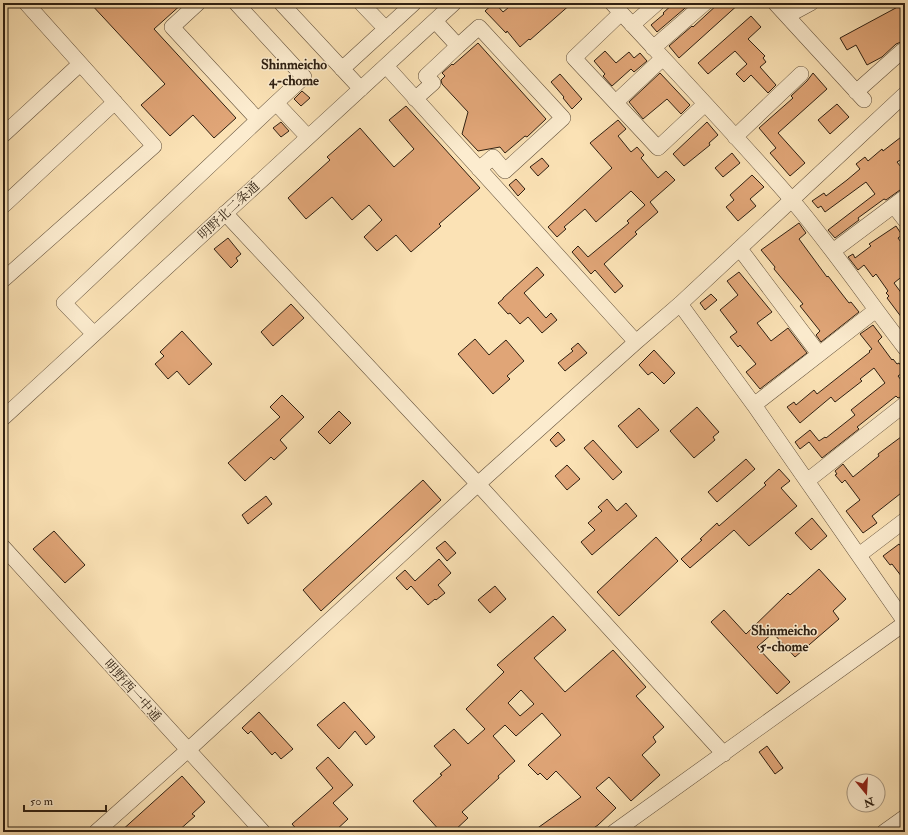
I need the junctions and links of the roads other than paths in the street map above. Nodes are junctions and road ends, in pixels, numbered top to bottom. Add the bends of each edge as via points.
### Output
1 (26, 3) edge
2 (198, 3) edge
3 (236, 3) edge
4 (281, 3) edge
5 (361, 3) edge
6 (414, 3) edge
7 (657, 3) edge
8 (705, 3) edge
9 (775, 3) edge
10 (811, 3) edge
11 (449, 5) edge
12 (617, 8) edge
13 (787, 16) junction
14 (435, 20) junction
15 (632, 25) junction
16 (386, 29) junction
17 (458, 46) junction
18 (902, 52) dead end
19 (658, 53) junction
20 (80, 64) junction
21 (386, 66) junction
22 (342, 69) junction
23 (802, 74) dead end
24 (361, 89) junction
25 (905, 94) edge
26 (416, 99) junction
27 (115, 102) junction
28 (616, 102) junction
29 (276, 103) junction
30 (705, 104) junction
31 (258, 120) junction
32 (3, 134) edge
33 (308, 137) junction
34 (735, 137) junction
35 (480, 169) junction
36 (792, 200) junction
37 (900, 202) edge
38 (3, 206) edge
39 (225, 213) junction
40 (905, 220) edge
41 (740, 250) junction
42 (833, 251) junction
43 (3, 280) edge
44 (680, 304) junction
45 (876, 310) junction
46 (94, 334) junction
47 (636, 342) junction
48 (905, 348) edge
49 (819, 354) junction
50 (905, 404) edge
51 (754, 406) junction
52 (3, 418) edge
53 (807, 481) junction
54 (478, 484) junction
55 (905, 520) edge
56 (3, 547) edge
57 (859, 554) junction
58 (905, 622) edge
59 (188, 750) junction
60 (724, 754) junction
61 (905, 817) edge
62 (96, 832) edge
63 (263, 832) edge
64 (614, 832) edge
65 (884, 832) edge

1 - 20 street
2 - 31 street via 172,27
3 - 29 street via 304,77
4 - 22 street
5 - 16 street
6 - 16 street
7 - 15 street
8 - 19 street
9 - 13 street
10 - 13 street
11 - 14 street, 明野北二条通
12 - 15 street
12 - 28 street via 574,58
13 - 18 street via 860,96
14 - 17 street
14 - 21 street, 明野北二条通
15 - 19 street
16 - 22 street
17 - 26 street via 426,76 433,83
17 - 35 street via 479,27 563,118 505,171 493,157
19 - 28 street
19 - 30 street
20 - 27 street
20 - 32 street
21 - 24 street, 明野北二条通
21 - 26 street
22 - 24 street
23 - 34 street
24 - 33 street, 明野北二条通
25 - 36 street
26 - 35 street
27 - 38 street
27 - 43 street via 154,146
28 - 30 street via 658,148
29 - 31 street
29 - 33 street
30 - 34 street
31 - 46 street via 64,303
33 - 39 street, 明野北二条通
34 - 36 street
35 - 47 street
36 - 41 street
36 - 42 street
37 - 40 street
37 - 42 street
39 - 46 street, 明野北二条通
39 - 54 street
41 - 44 street
41 - 49 street
42 - 45 street
44 - 47 street
44 - 51 street
45 - 48 street
45 - 49 street
46 - 52 street, 明野北二条通
47 - 54 street
49 - 51 street
50 - 53 street
51 - 53 street
53 - 57 street
54 - 59 street
54 - 60 street
55 - 57 street
56 - 59 street, 明野西一中通
57 - 58 street
58 - 60 street
59 - 62 street
59 - 63 street, 明野西一中通
60 - 64 street
61 - 65 street

